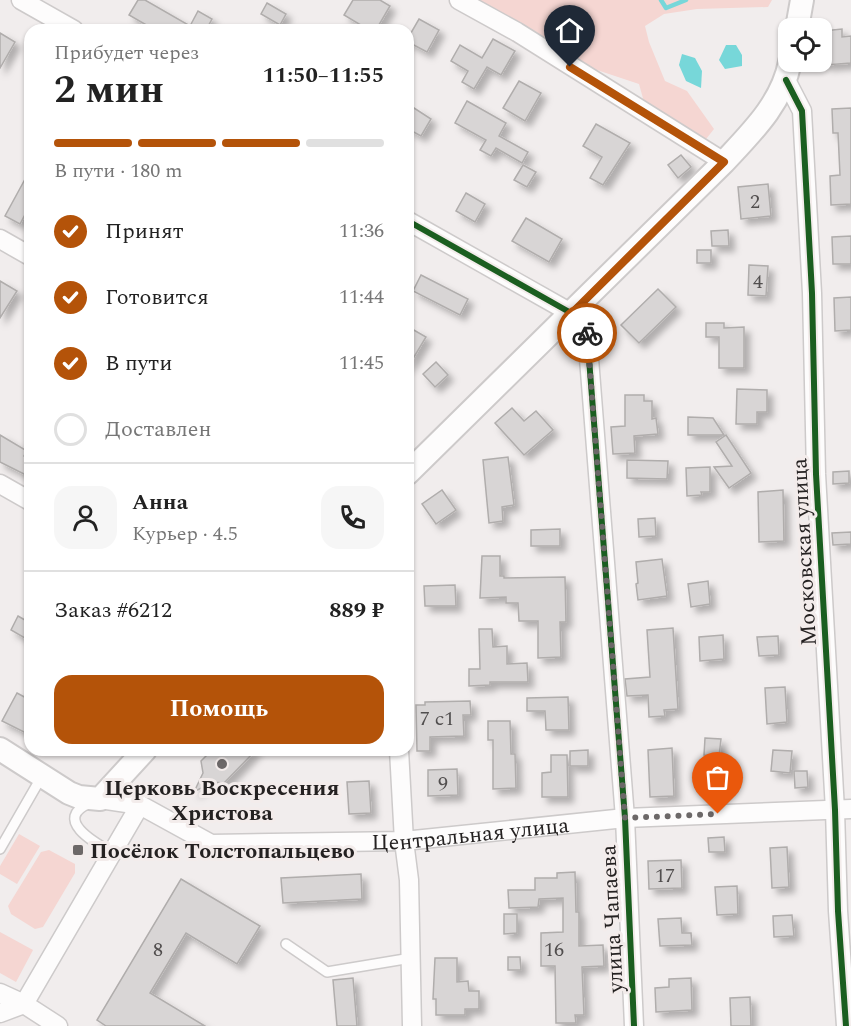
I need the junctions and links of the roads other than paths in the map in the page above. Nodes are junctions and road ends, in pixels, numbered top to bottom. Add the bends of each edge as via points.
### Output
1 (21, 0) edge
2 (459, 0) edge
3 (802, 0) edge
4 (799, 18) edge
5 (63, 24) edge
6 (787, 72) edge
7 (788, 72) edge
8 (724, 162) junction
9 (414, 224) edge
10 (0, 239) edge
11 (24, 253) edge
12 (571, 314) junction
13 (414, 466) edge
14 (0, 484) edge
15 (24, 498) edge
16 (0, 749) edge
17 (139, 756) edge
18 (399, 756) edge
19 (42, 776) junction
20 (100, 799) junction
21 (140, 805) junction
22 (843, 810) edge
23 (625, 818) junction
24 (404, 841) junction
25 (0, 849) edge
26 (111, 852) junction
27 (286, 944) dead end
28 (411, 958) junction
29 (0, 993) edge
30 (24, 1004) junction
31 (0, 1013) edge
32 (58, 1026) edge
33 (412, 1026) edge
34 (634, 1026) edge
35 (846, 1026) edge

1 - 5 street
2 - 8 street
3 - 4 street
6 - 8 street via 764,116
7 - 22 street, Московская улица via 802,111 816,474
8 - 12 street
9 - 12 street
10 - 11 street
12 - 13 street
12 - 23 street, улица Чапаева via 587,333
14 - 15 street
16 - 19 street, Центральная улица
17 - 20 street
18 - 24 street
19 - 20 street, Центральная улица via 79,797
19 - 25 lane
20 - 21 street, Центральная улица
20 - 26 lane via 84,805 75,819 82,833
21 - 24 street, Центральная улица via 211,844
21 - 26 street
22 - 23 street, Центральная улица
22 - 35 street, Московская улица via 838,911
23 - 24 street, Центральная улица
23 - 34 street, улица Чапаева
24 - 28 street
26 - 30 street
27 - 28 lane via 327,972
28 - 33 street
29 - 30 street
30 - 31 street
30 - 32 street

